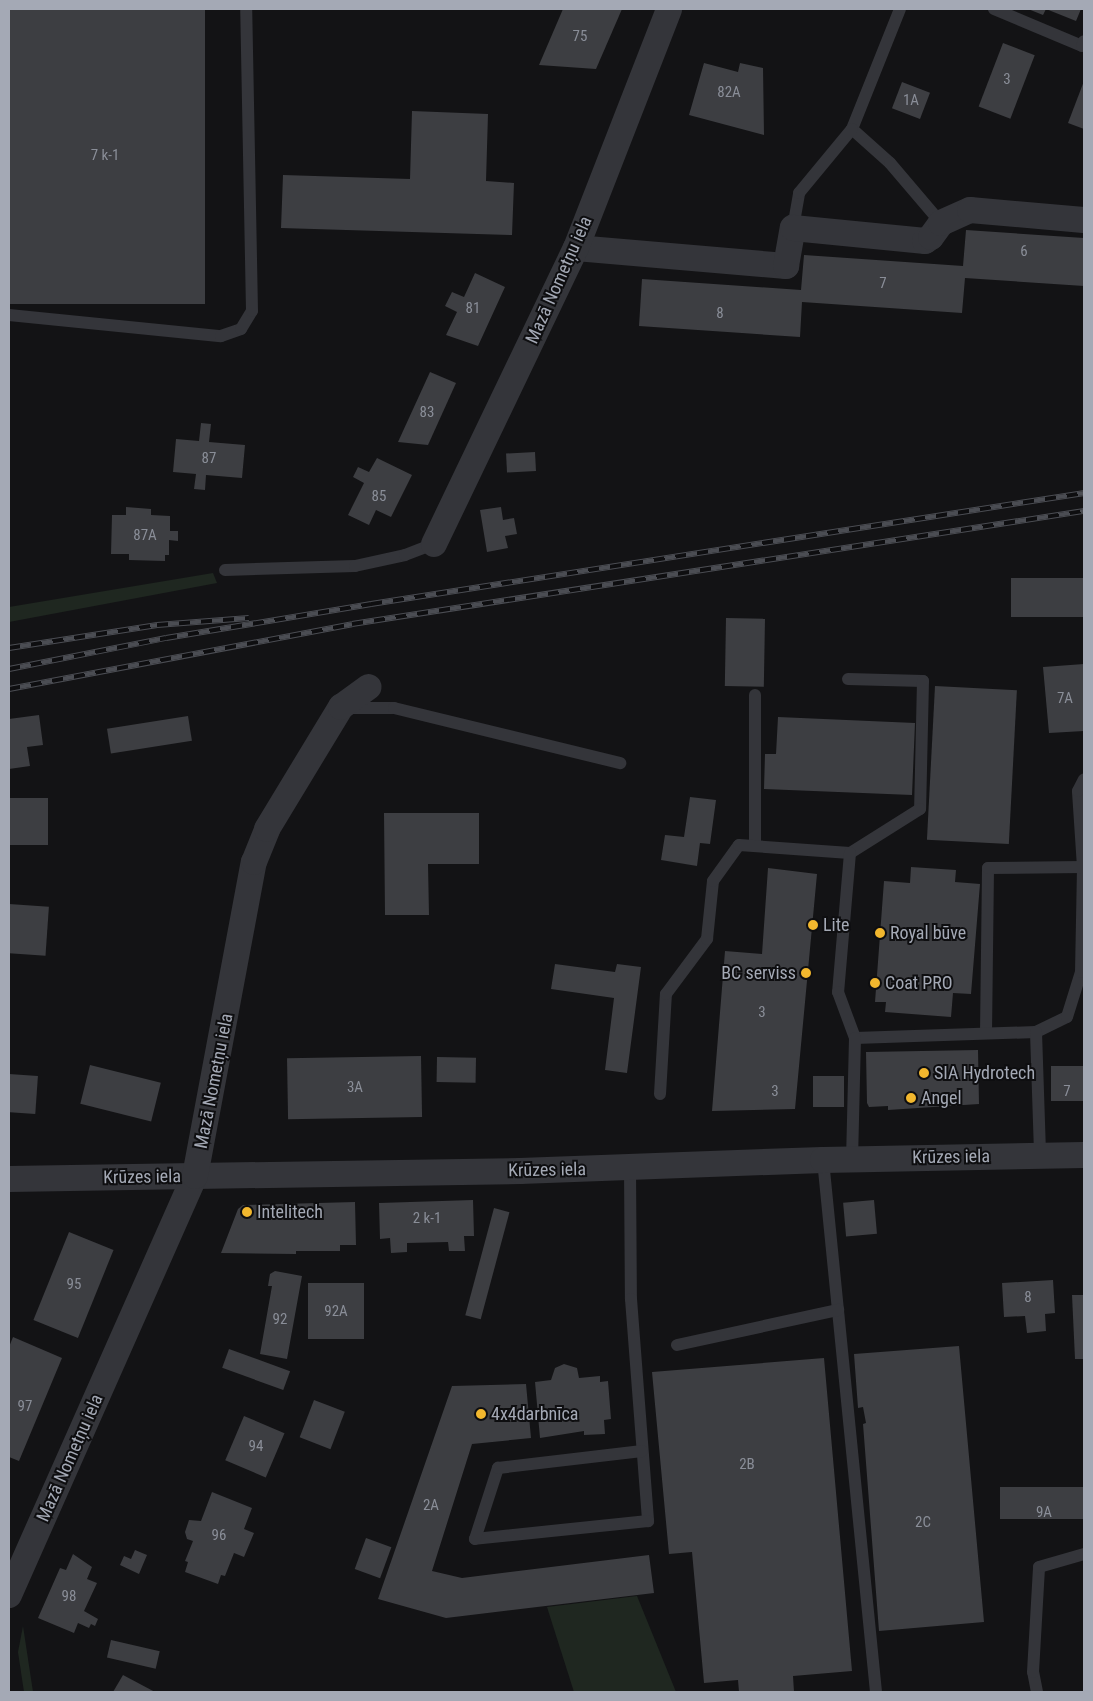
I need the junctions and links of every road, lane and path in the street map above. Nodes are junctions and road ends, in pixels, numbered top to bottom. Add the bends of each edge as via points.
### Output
1 (246, 9) edge
2 (669, 9) edge
3 (900, 9) edge
4 (994, 9) edge
5 (1084, 41) edge
6 (852, 129) junction
7 (1084, 220) edge
8 (941, 223) junction
9 (793, 228) junction
10 (576, 248) junction
11 (9, 315) edge
12 (434, 544) joint
13 (225, 570) dead end
14 (848, 679) dead end
15 (368, 687) dead end
16 (755, 695) dead end
17 (341, 707) junction
18 (620, 763) dead end
19 (1084, 779) edge
20 (755, 846) junction
21 (850, 852) junction
22 (1083, 867) junction
23 (1036, 1032) junction
24 (986, 1033) junction
25 (855, 1038) junction
26 (660, 1094) dead end
27 (1040, 1155) junction
28 (1084, 1155) edge
29 (852, 1159) junction
30 (823, 1160) junction
31 (630, 1168) junction
32 (195, 1176) junction
33 (9, 1180) edge
34 (838, 1310) junction
35 (677, 1344) dead end
36 (642, 1452) junction
37 (1084, 1554) edge
38 (9, 1596) edge
39 (876, 1692) edge
40 (1037, 1692) edge

1 - 11 lane via 252,311 241,329 220,336
2 - 10 street, Mazā Nometņu iela
3 - 6 lane
4 - 5 lane via 1082,46
6 - 8 lane via 890,163
6 - 9 lane via 799,193
7 - 8 street via 970,210
8 - 9 street via 925,241
9 - 10 street via 786,266
10 - 12 street, Mazā Nometņu iela
12 - 13 lane via 406,555 355,566
14 - 21 lane via 923,681 920,809
15 - 17 street, Mazā Nometņu iela
16 - 20 lane
17 - 18 lane via 394,708
17 - 32 street, Mazā Nometņu iela via 267,829 254,862
19 - 22 lane via 1078,791
20 - 21 lane
20 - 26 lane via 739,845 713,880 706,939 666,994
21 - 25 lane via 838,992
22 - 23 lane via 1081,972 1067,1017
22 - 24 lane via 988,868
23 - 24 lane
23 - 27 lane
24 - 25 lane
25 - 29 lane
27 - 28 street, Krūzes iela
27 - 29 street, Krūzes iela
29 - 30 street, Krūzes iela
30 - 31 street, Krūzes iela
30 - 34 lane
31 - 32 street, Krūzes iela
31 - 36 lane via 631,1299
32 - 33 street, Krūzes iela
32 - 38 street, Mazā Nometņu iela
34 - 35 lane
34 - 39 lane
36 - 36 lane via 648,1521 474,1539 498,1468
37 - 40 lane via 1040,1567 1033,1672

